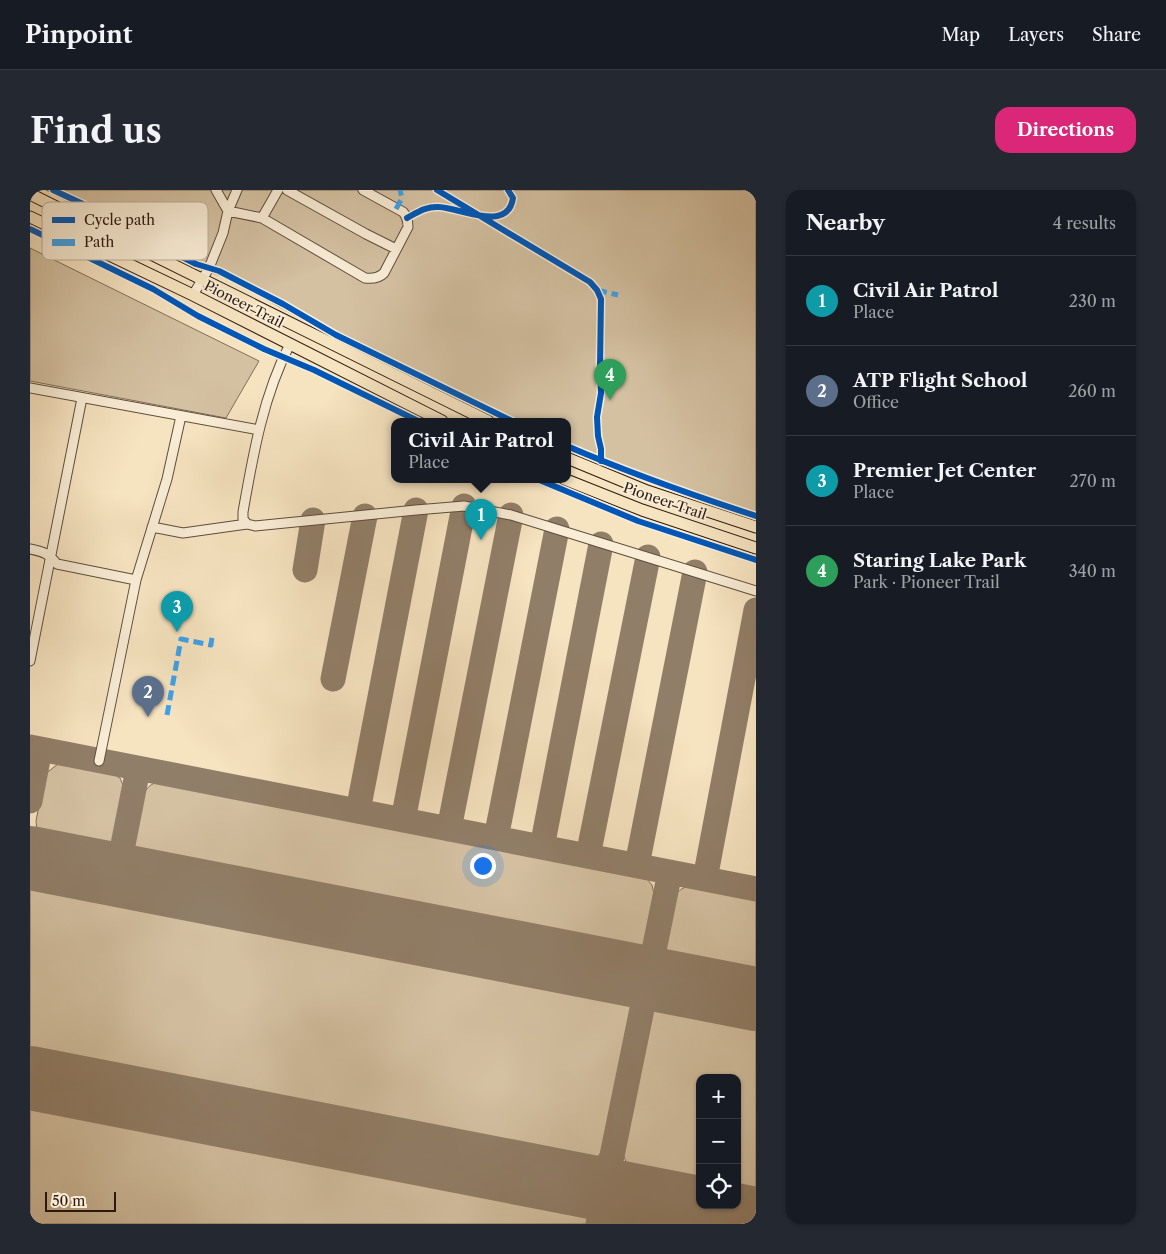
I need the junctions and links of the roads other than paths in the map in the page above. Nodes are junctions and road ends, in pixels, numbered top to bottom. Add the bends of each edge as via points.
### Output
1 (216, 190) edge
2 (237, 190) edge
3 (278, 190) edge
4 (287, 190) edge
5 (363, 190) edge
6 (30, 194) edge
7 (46, 202) edge
8 (228, 211) junction
9 (30, 217) edge
10 (262, 218) junction
11 (42, 223) edge
12 (396, 249) junction
13 (120, 260) edge
14 (164, 260) edge
15 (203, 279) junction
16 (193, 295) junction
17 (290, 344) junction
18 (31, 389) edge
19 (30, 398) edge
20 (82, 398) junction
21 (181, 416) junction
22 (436, 418) edge
23 (482, 418) edge
24 (259, 430) junction
25 (571, 460) edge
26 (571, 482) edge
27 (247, 524) junction
28 (152, 527) junction
29 (756, 527) edge
30 (30, 548) edge
31 (756, 548) edge
32 (50, 556) junction
33 (136, 580) junction
34 (756, 592) edge
35 (30, 661) edge
36 (99, 761) dead end

1 - 8 lane
2 - 8 lane
3 - 10 lane
4 - 12 lane
5 - 12 lane via 405,214 408,227
6 - 7 main road, Pioneer Trail
8 - 10 lane
8 - 15 lane via 223,233
9 - 11 main road, Pioneer Trail
10 - 12 lane via 365,278 381,276
13 - 16 main road, Pioneer Trail
14 - 15 main road, Pioneer Trail
15 - 16 lane
15 - 23 main road, Pioneer Trail
16 - 17 main road, Pioneer Trail
17 - 22 main road, Pioneer Trail
17 - 24 lane via 270,390
18 - 19 lane
18 - 20 lane
20 - 21 lane
20 - 32 lane
21 - 24 lane
21 - 28 lane
24 - 27 lane via 243,512
25 - 29 main road, Pioneer Trail via 647,490
26 - 31 main road, Pioneer Trail via 642,510
27 - 28 lane via 183,533
27 - 34 lane via 255,526 464,506 511,515
28 - 33 lane
30 - 32 lane
32 - 33 lane via 57,564
32 - 35 lane
33 - 36 lane

